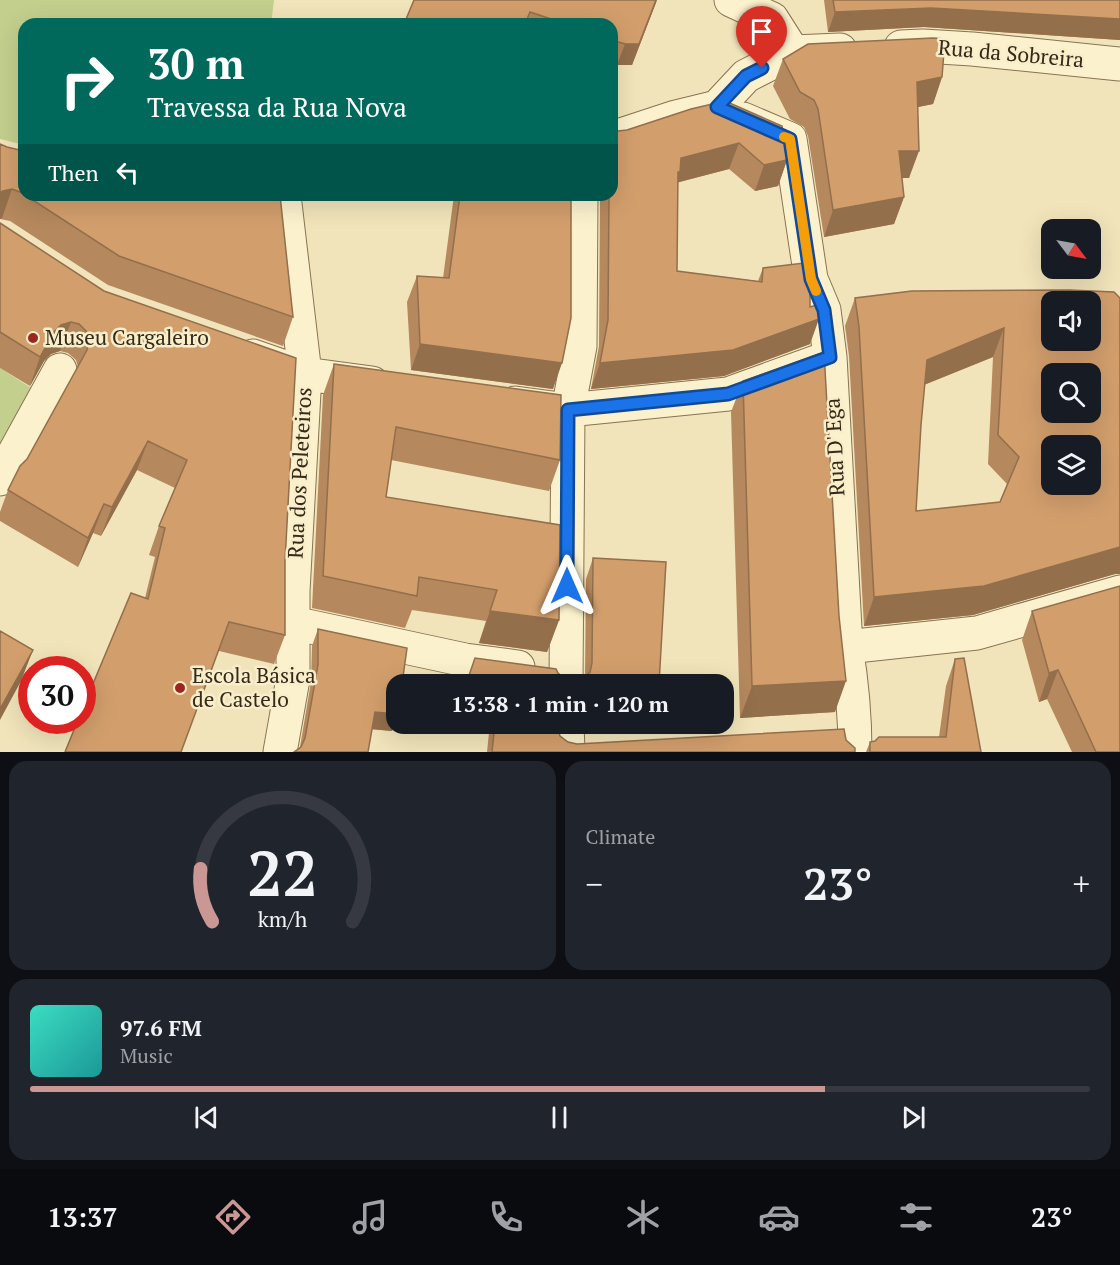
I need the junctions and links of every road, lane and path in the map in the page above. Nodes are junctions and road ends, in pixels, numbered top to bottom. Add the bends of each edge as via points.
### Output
1 (731, 0) edge
2 (793, 52) junction
3 (1120, 64) edge
4 (717, 107) junction
5 (618, 136) edge
6 (285, 201) edge
7 (581, 201) edge
8 (856, 306) edge
9 (824, 310) junction
10 (231, 348) edge
11 (830, 357) junction
12 (60, 370) dead end
13 (305, 374) junction
14 (395, 386) edge
15 (490, 399) edge
16 (568, 410) junction
17 (0, 479) edge
18 (1120, 592) edge
19 (293, 623) junction
20 (846, 647) junction
21 (544, 674) edge
22 (566, 674) edge
23 (847, 738) edge
24 (279, 752) edge

1 - 2 street via 772,19
2 - 3 street, Rua da Sobreira via 923,46
2 - 4 street via 746,76
4 - 5 street
4 - 9 street, Rua D' Ega via 790,139 811,279
6 - 13 street, Rua dos Peleteiros
7 - 16 street via 580,346
8 - 9 street
9 - 11 street, Rua D' Ega
10 - 13 street
11 - 16 street via 728,394
11 - 20 street, Rua D' Ega
12 - 17 street
13 - 14 street
13 - 19 street, Rua dos Peleteiros
15 - 16 street
16 - 22 street
18 - 20 street via 977,633
19 - 21 street
19 - 24 street, Rua dos Peleteiros via 293,679
20 - 23 street, Rua D' Ega via 852,683

